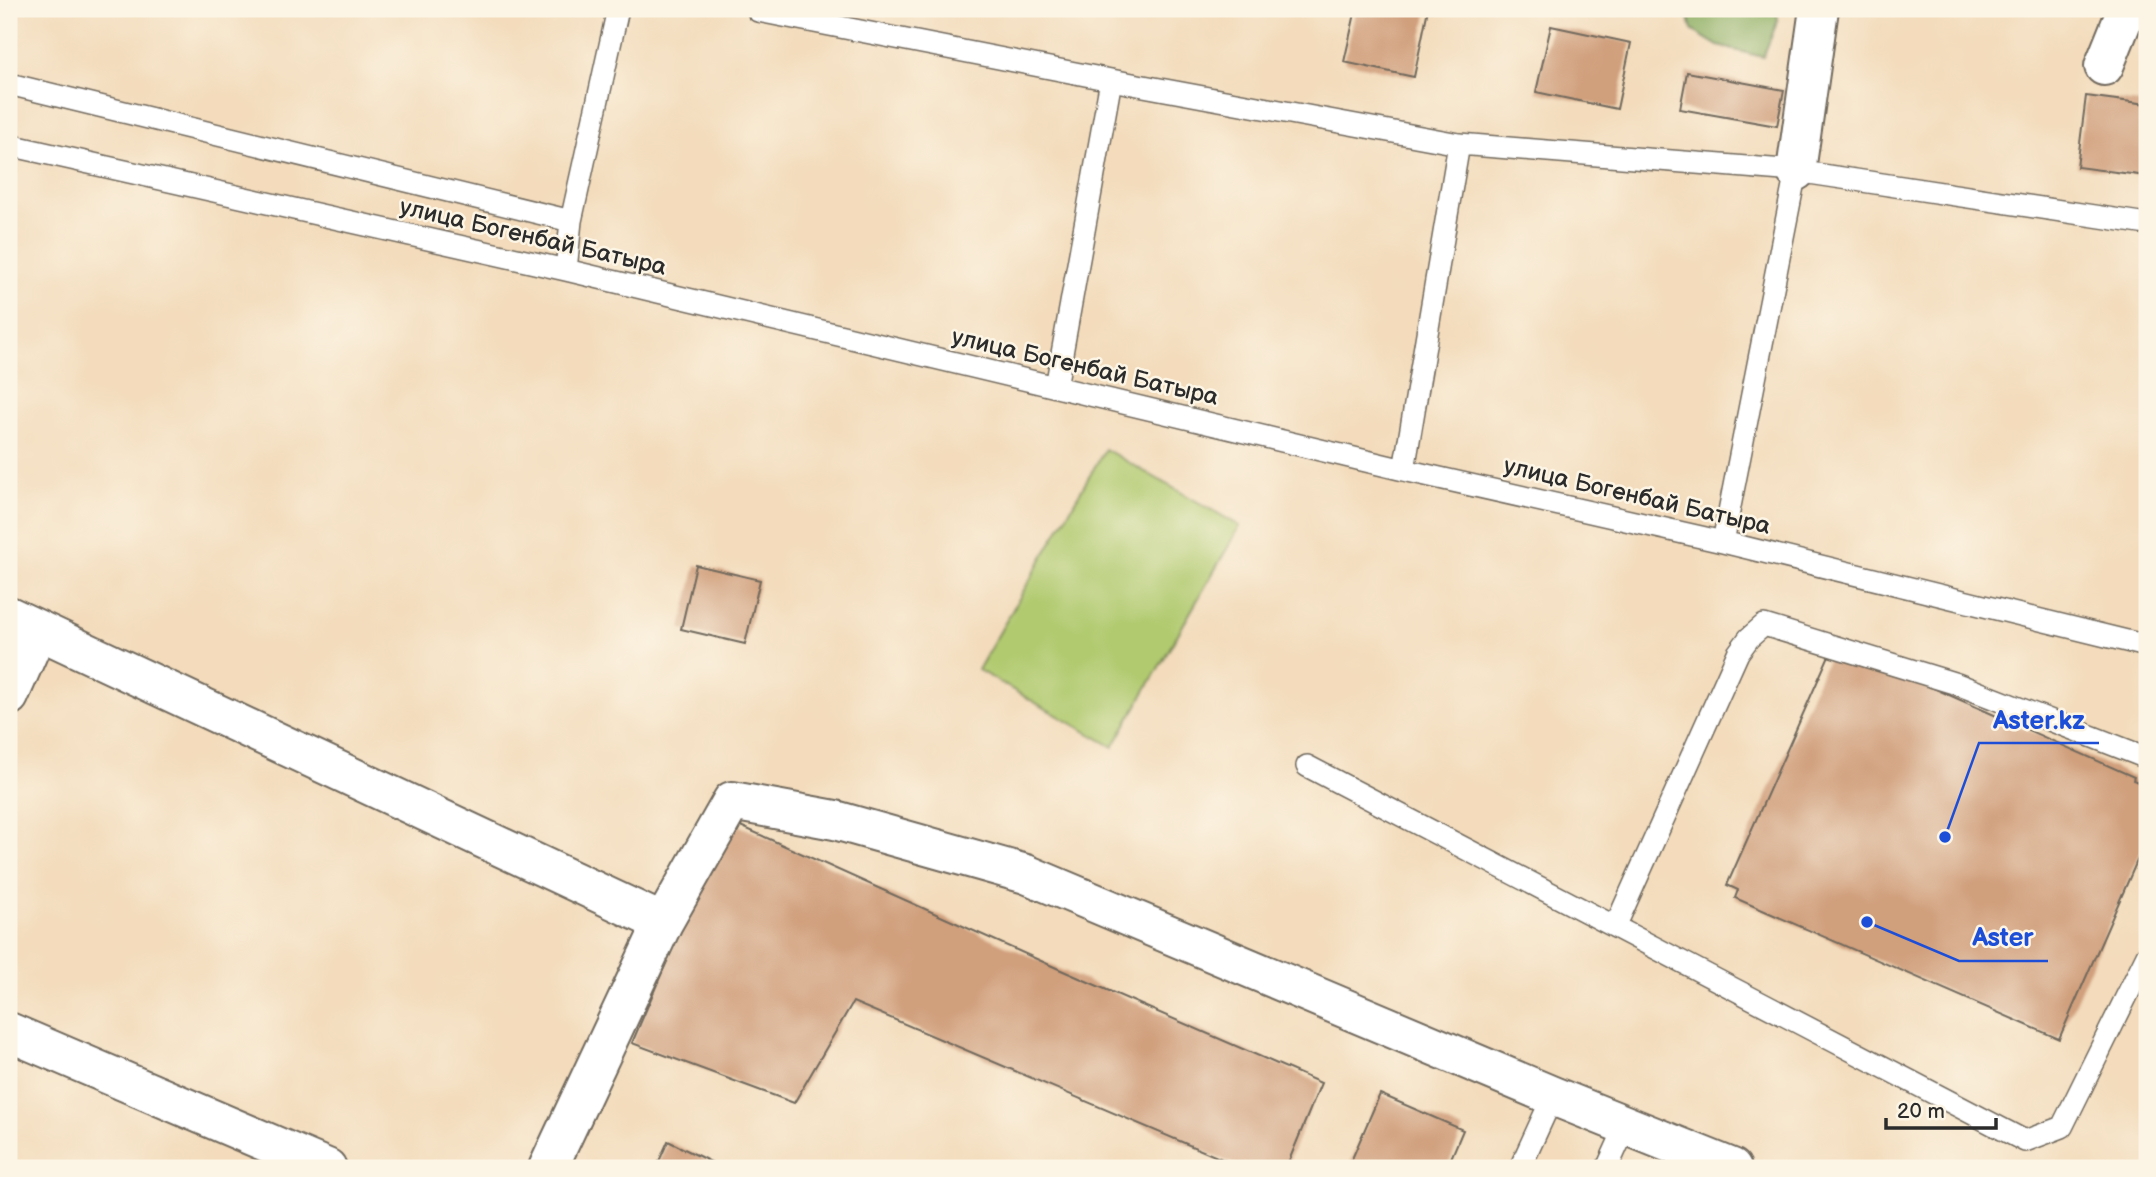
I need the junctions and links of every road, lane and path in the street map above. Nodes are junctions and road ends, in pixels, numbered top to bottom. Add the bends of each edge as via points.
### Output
1 (618, 9) edge
2 (1819, 9) edge
3 (2127, 9) edge
4 (758, 11) dead end
5 (2104, 66) dead end
6 (1111, 80) junction
7 (9, 84) edge
8 (1459, 144) junction
9 (9, 145) edge
10 (1796, 171) junction
11 (571, 221) junction
12 (2147, 224) edge
13 (566, 271) junction
14 (1056, 387) junction
15 (1404, 470) junction
16 (1723, 542) junction
17 (24, 622) edge
18 (2147, 646) edge
19 (9, 696) edge
20 (2147, 758) edge
21 (1307, 766) dead end
22 (663, 923) junction
23 (1615, 927) junction
24 (2147, 955) edge
25 (9, 1032) edge
26 (1553, 1096) junction
27 (1626, 1126) junction
28 (327, 1168) edge
29 (548, 1168) edge
30 (1520, 1168) edge
31 (1607, 1168) edge
32 (1732, 1168) edge

1 - 11 lane
2 - 10 street
3 - 5 street
4 - 6 lane
6 - 8 lane
6 - 14 lane
7 - 11 lane
8 - 10 lane
8 - 15 lane
9 - 13 lane, улица Богенбай Батыра
10 - 12 lane
10 - 16 lane
11 - 13 lane
13 - 14 lane, улица Богенбай Батыра
14 - 15 lane, улица Богенбай Батыра
15 - 16 lane, улица Богенбай Батыра
16 - 18 lane, улица Богенбай Батыра
17 - 19 street
17 - 22 street
20 - 23 lane via 1957,684 1764,625 1738,653
21 - 23 lane
22 - 26 street via 732,801 835,820 1026,874
22 - 29 street
23 - 24 lane via 2025,1141 2062,1127
25 - 28 street
26 - 27 street
26 - 30 lane
27 - 31 lane
27 - 32 street

